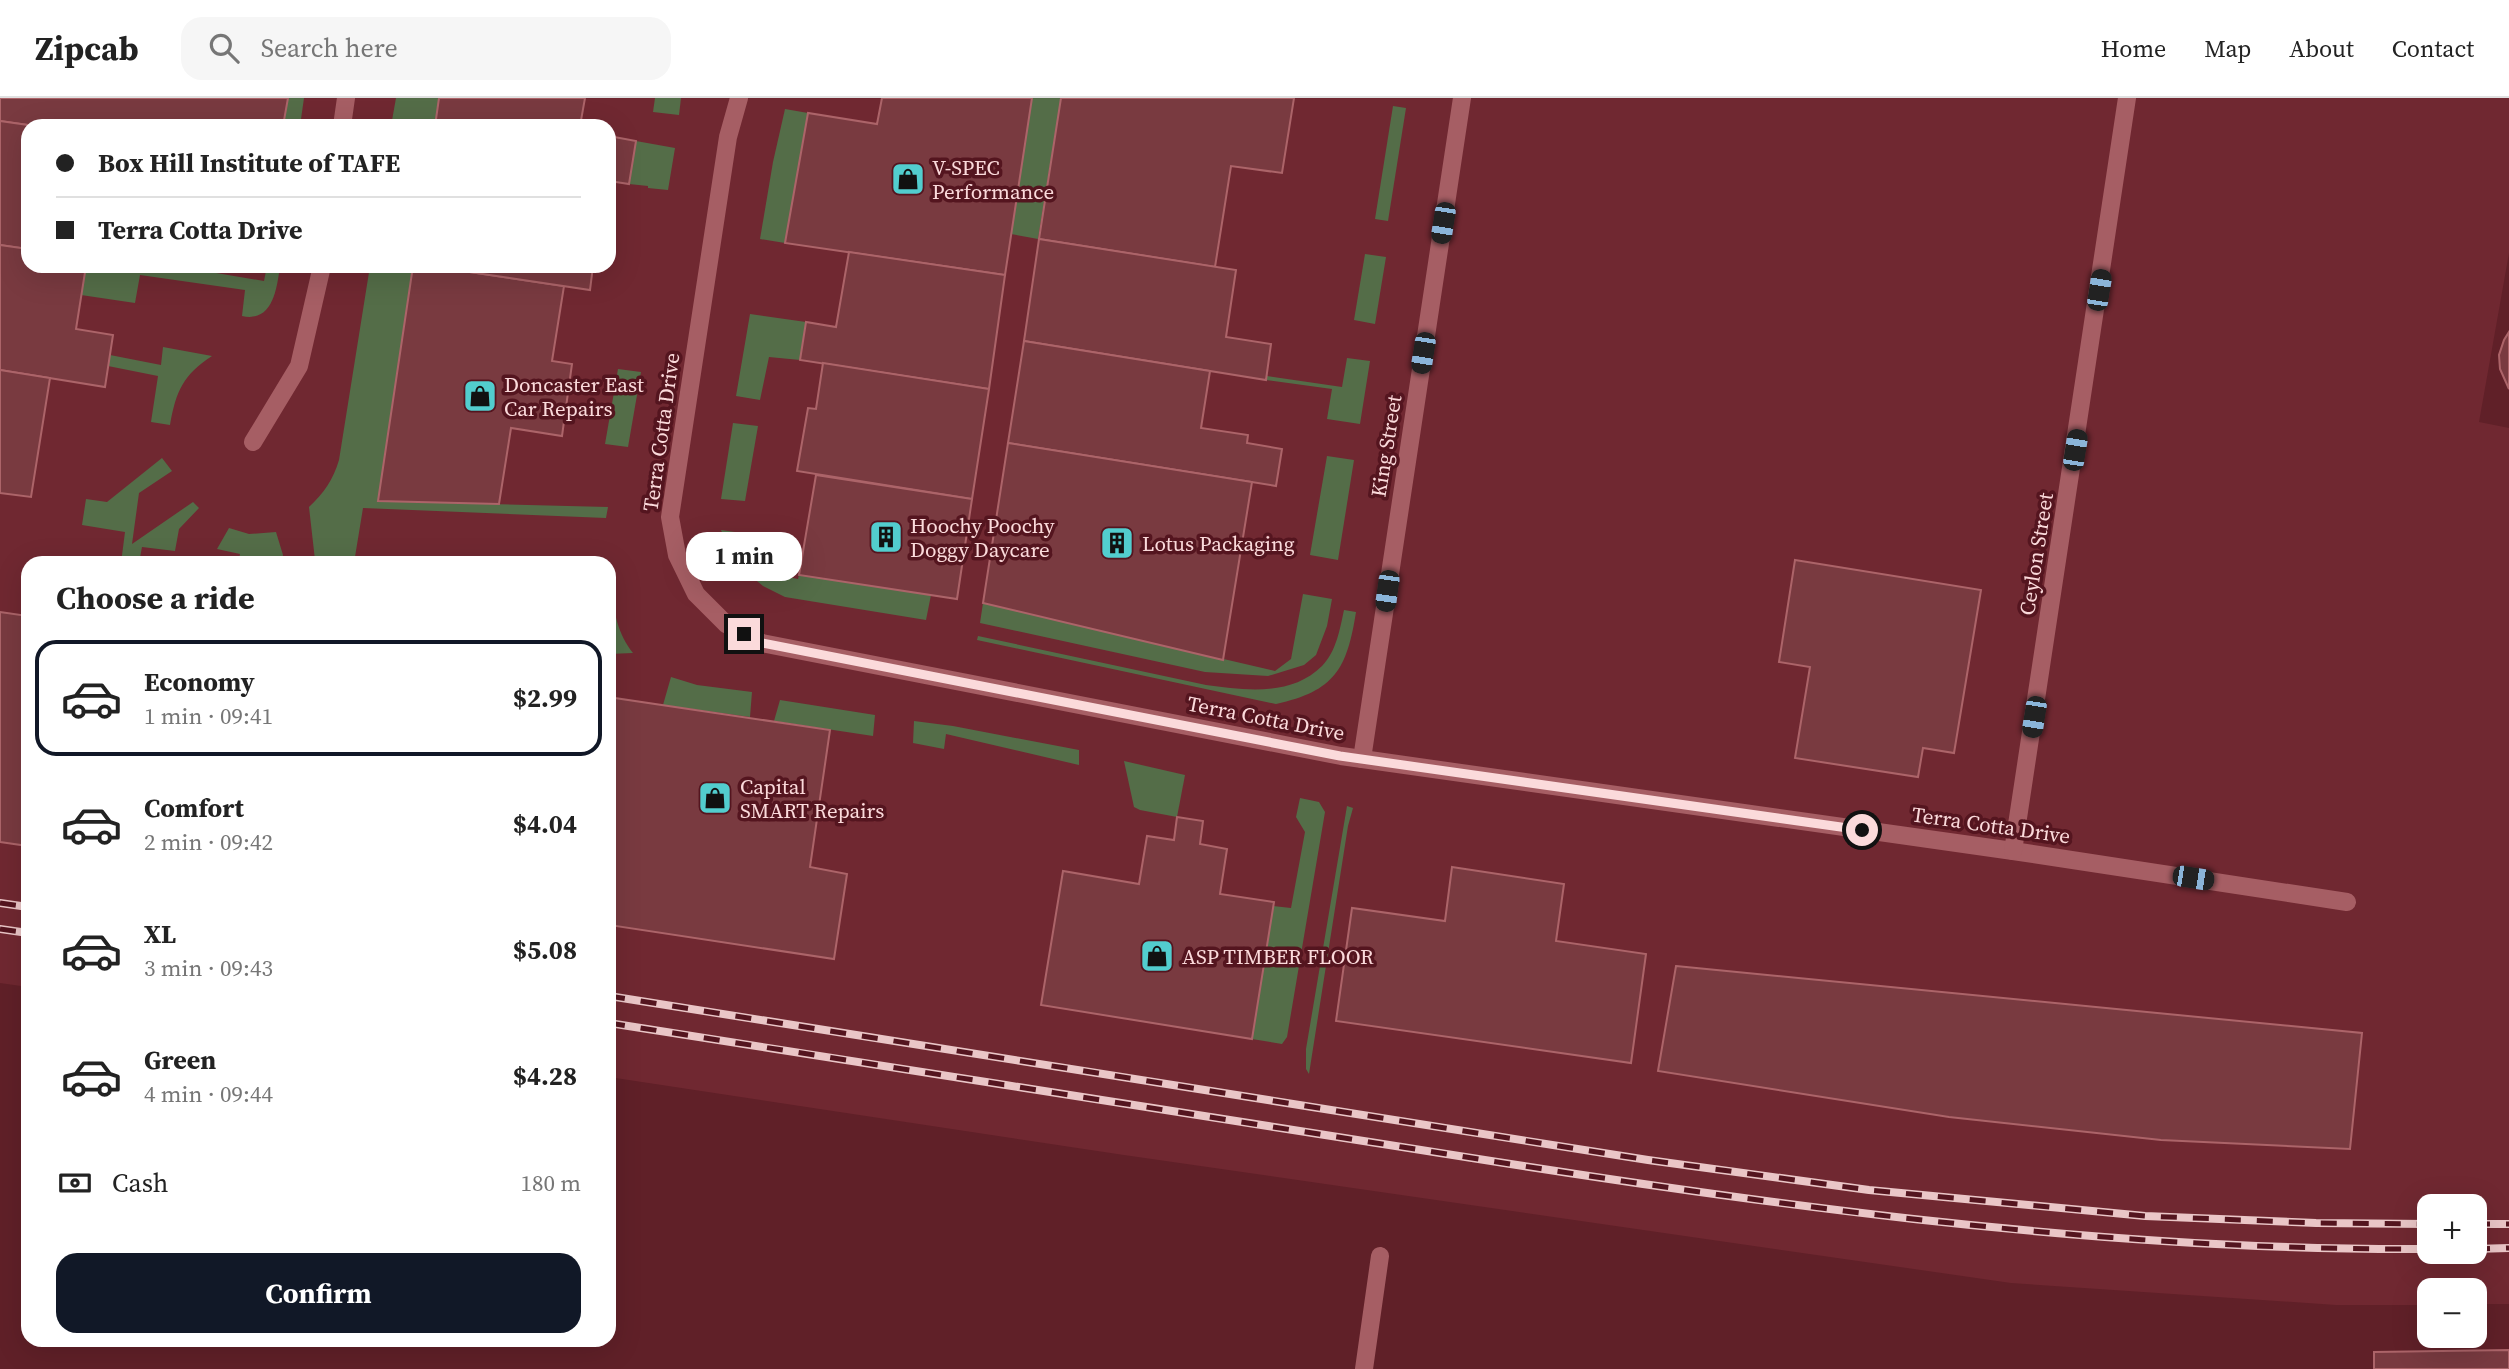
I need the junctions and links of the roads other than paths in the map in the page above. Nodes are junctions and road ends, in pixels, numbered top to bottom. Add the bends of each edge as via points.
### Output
1 (346, 98) edge
2 (738, 98) edge
3 (1462, 98) edge
4 (2127, 98) edge
5 (343, 119) edge
6 (320, 273) edge
7 (253, 442) dead end
8 (1362, 759) junction
9 (2013, 851) junction
10 (2347, 902) dead end
11 (1380, 1256) dead end
12 (1364, 1369) edge

1 - 5 street
2 - 8 street, Terra Cotta Drive via 728,136 670,517 677,555 696,594 726,624 762,643
3 - 8 street, King Street
4 - 9 street, Ceylon Street
6 - 7 street via 299,366
8 - 9 street, Terra Cotta Drive
9 - 10 street, Terra Cotta Drive
11 - 12 street

